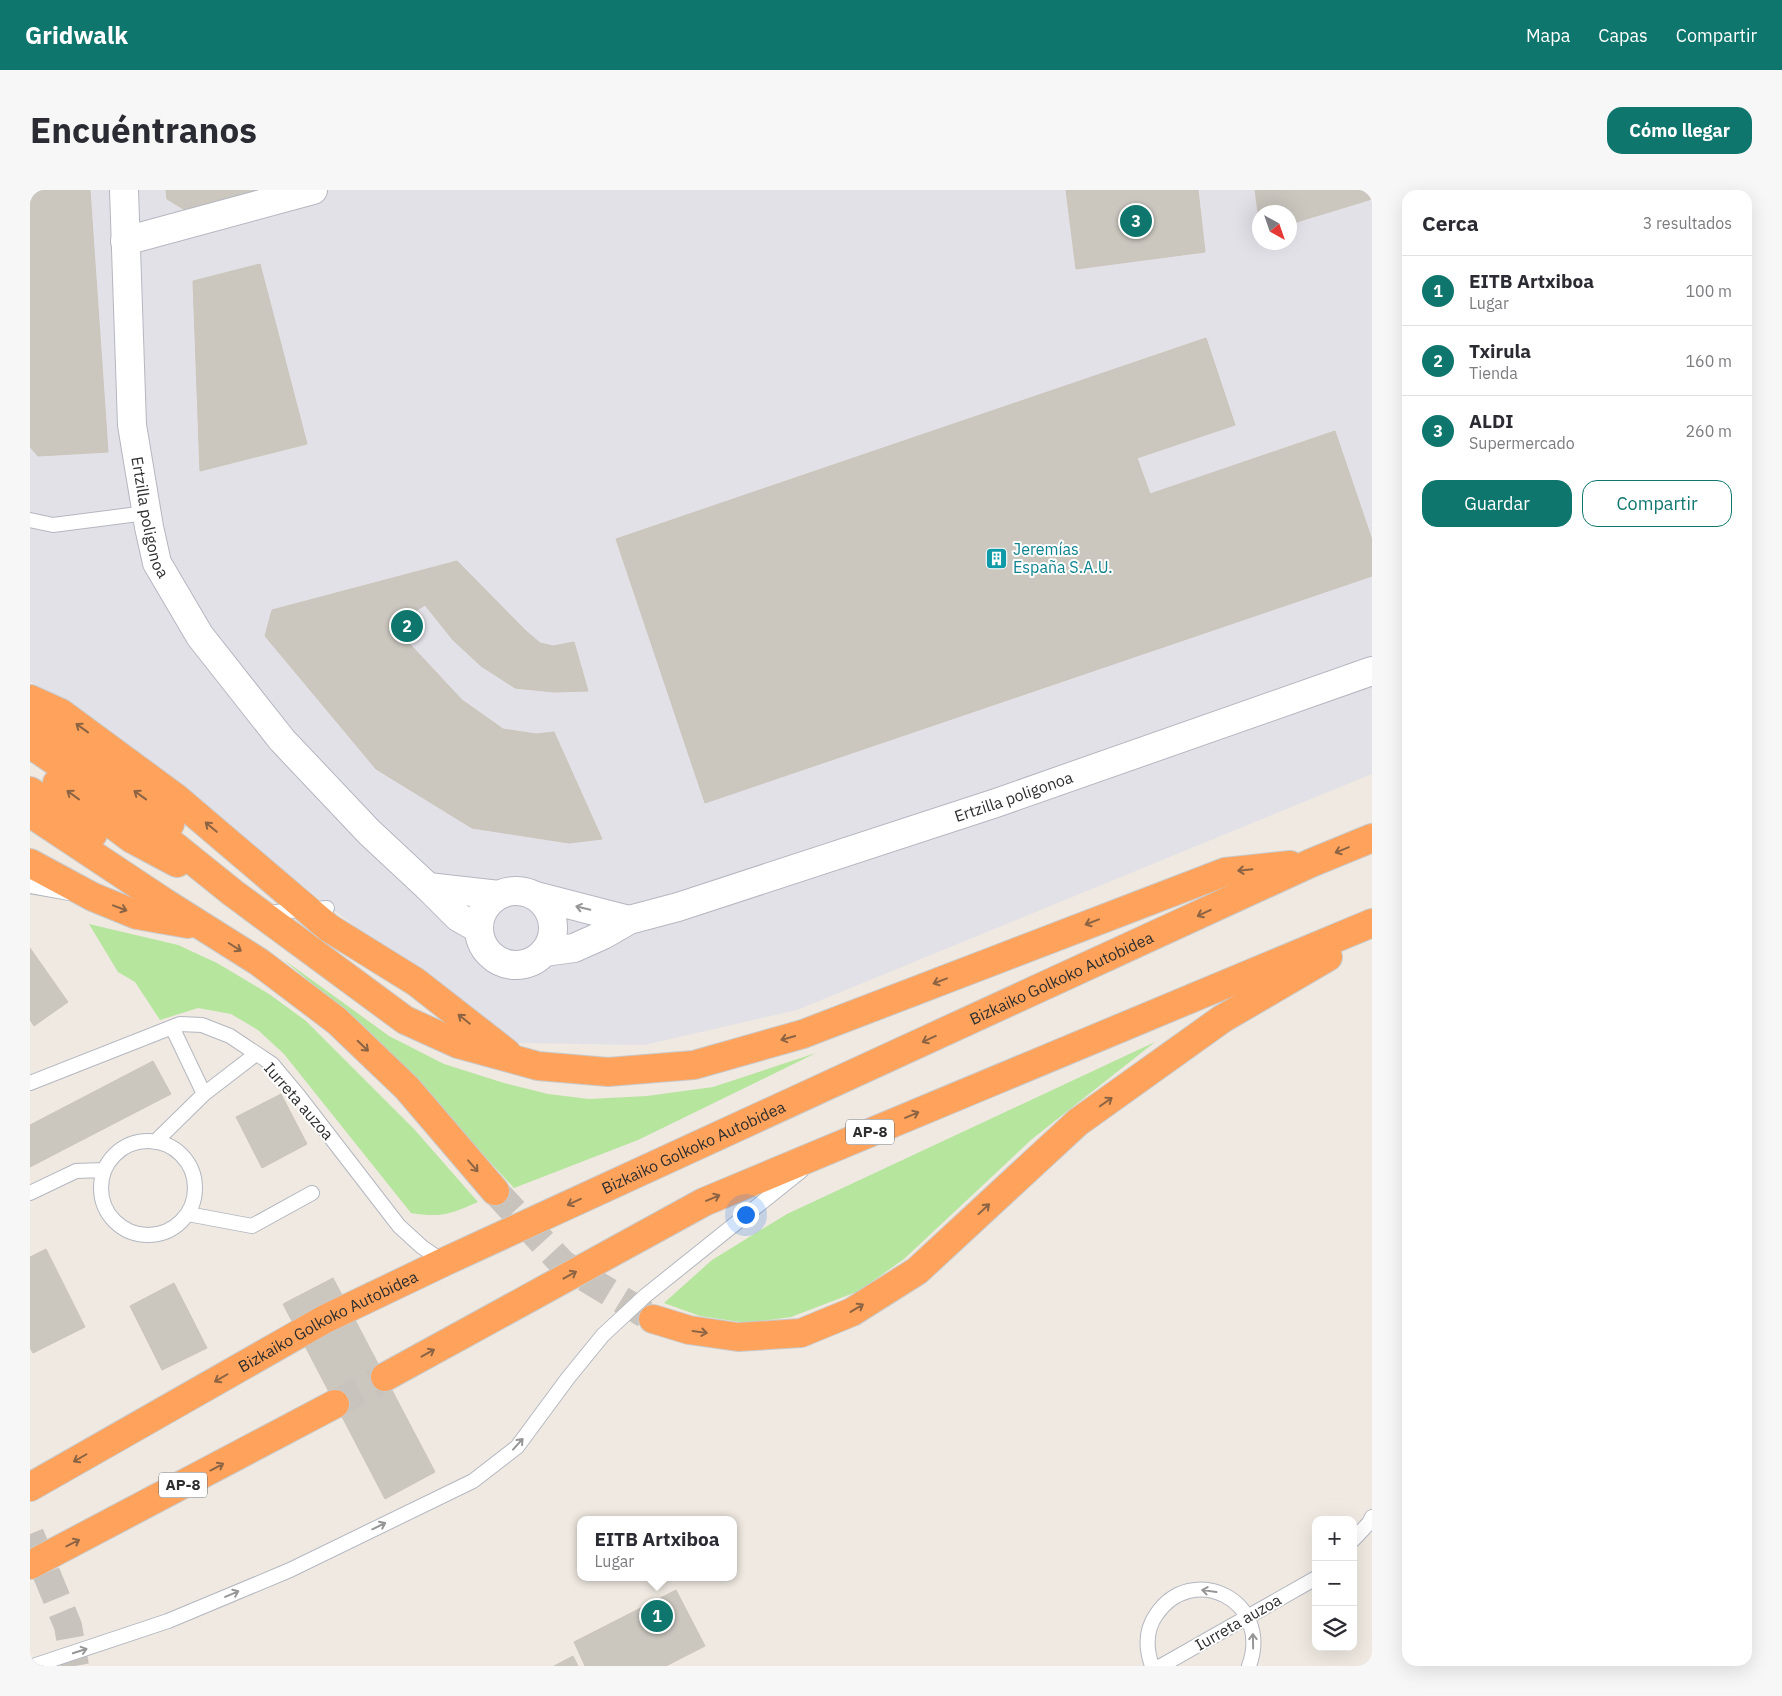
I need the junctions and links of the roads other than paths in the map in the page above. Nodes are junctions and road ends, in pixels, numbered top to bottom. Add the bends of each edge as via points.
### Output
1 (124, 190) edge
2 (313, 190) edge
3 (125, 241) junction
4 (146, 512) junction
5 (30, 520) edge
6 (1372, 671) edge
7 (30, 699) edge
8 (30, 722) edge
9 (30, 744) edge
10 (30, 764) edge
11 (30, 790) edge
12 (30, 813) edge
13 (30, 835) edge
14 (1372, 838) edge
15 (1311, 862) junction
16 (30, 863) edge
17 (30, 886) edge
18 (428, 887) junction
19 (233, 894) junction
20 (499, 895) junction
21 (536, 896) junction
22 (93, 897) junction
23 (164, 902) junction
24 (317, 908) junction
25 (260, 913) junction
26 (640, 917) junction
27 (1372, 923) edge
28 (200, 926) junction
29 (479, 929) junction
30 (1372, 932) edge
31 (544, 952) junction
32 (172, 1027) junction
33 (256, 1054) junction
34 (516, 1060) junction
35 (30, 1083) edge
36 (204, 1094) junction
37 (155, 1142) junction
38 (835, 1146) junction
39 (104, 1170) junction
40 (495, 1191) tunnel mouth
41 (30, 1193) edge
42 (312, 1193) dead end
43 (188, 1214) junction
44 (444, 1262) junction
45 (653, 1319) tunnel mouth
46 (385, 1377) tunnel mouth
47 (335, 1404) tunnel mouth
48 (30, 1487) edge
49 (1372, 1517) edge
50 (1357, 1536) edge
51 (30, 1565) edge
52 (1312, 1580) edge
53 (1248, 1616) junction
54 (33, 1666) edge
55 (1152, 1666) edge
56 (1161, 1666) edge
57 (1249, 1666) edge

1 - 3 street, Ertzilla poligonoa
2 - 3 street
3 - 4 street, Ertzilla poligonoa via 132,425
4 - 5 lane via 53,525
4 - 18 street, Ertzilla poligonoa via 158,563 200,636 282,740 369,832
6 - 26 street, Ertzilla poligonoa via 996,803
24 -> 7 highway via 61,712
19 -> 8 highway via 152,804 48,728
9 - 19 highway via 146,823
19 -> 10 highway via 132,840
11 - 23 highway via 113,849
12 - 23 highway
13 - 23 highway via 74,865
14 -> 15 highway, Bizkaiko Golkoko Autobidea
15 -> 34 highway via 1225,872 803,1034 694,1065 608,1072 538,1066
15 -> 44 highway, Bizkaiko Golkoko Autobidea
16 - 22 highway
17 - 22 lane
18 - 20 street
18 - 29 street, Ertzilla poligonoa via 458,917
19 - 25 highway
20 - 21 street via 518,891
20 - 29 street via 484,909
26 -> 21 street
21 - 31 street via 546,905 554,929
22 -> 28 highway via 138,914
23 - 28 highway
24 - 25 lane
34 -> 24 highway via 416,982 329,928
25 - 34 highway via 404,1020 458,1044
26 - 31 street via 574,948
38 -> 27 highway, AP-8
28 -> 40 highway via 259,962 337,1021 407,1088
29 - 31 street via 488,953 498,961 522,965 534,961
45 -> 30 highway via 689,1330 738,1337 801,1334 852,1312 918,1271 1078,1122 1222,1020
32 - 33 lane, Iurreta auzoa via 202,1025 230,1036
32 - 35 lane, Iurreta auzoa
32 - 36 lane
33 - 36 lane
33 - 44 lane, Iurreta auzoa via 272,1064 298,1095 399,1226
36 - 37 lane
37 - 39 lane via 139,1142 125,1147
37 - 43 lane via 170,1147 191,1168 195,1184
46 -> 38 highway, AP-8 via 704,1202
54 -> 38 lane via 168,1621 281,1574 473,1481 517,1447 603,1335 645,1296
39 - 41 lane via 76,1172
39 - 43 lane via 102,1200 119,1226 148,1236 177,1225
42 - 43 lane via 252,1226
44 -> 48 highway, Bizkaiko Golkoko Autobidea via 325,1320
51 -> 47 highway, AP-8
49 - 50 lane
52 - 53 lane, Iurreta auzoa
53 -> 55 lane via 1238,1603 1224,1594 1190,1590 1174,1596 1152,1621 1147,1637
53 - 56 lane, Iurreta auzoa
57 -> 53 lane via 1254,1653 1254,1634

